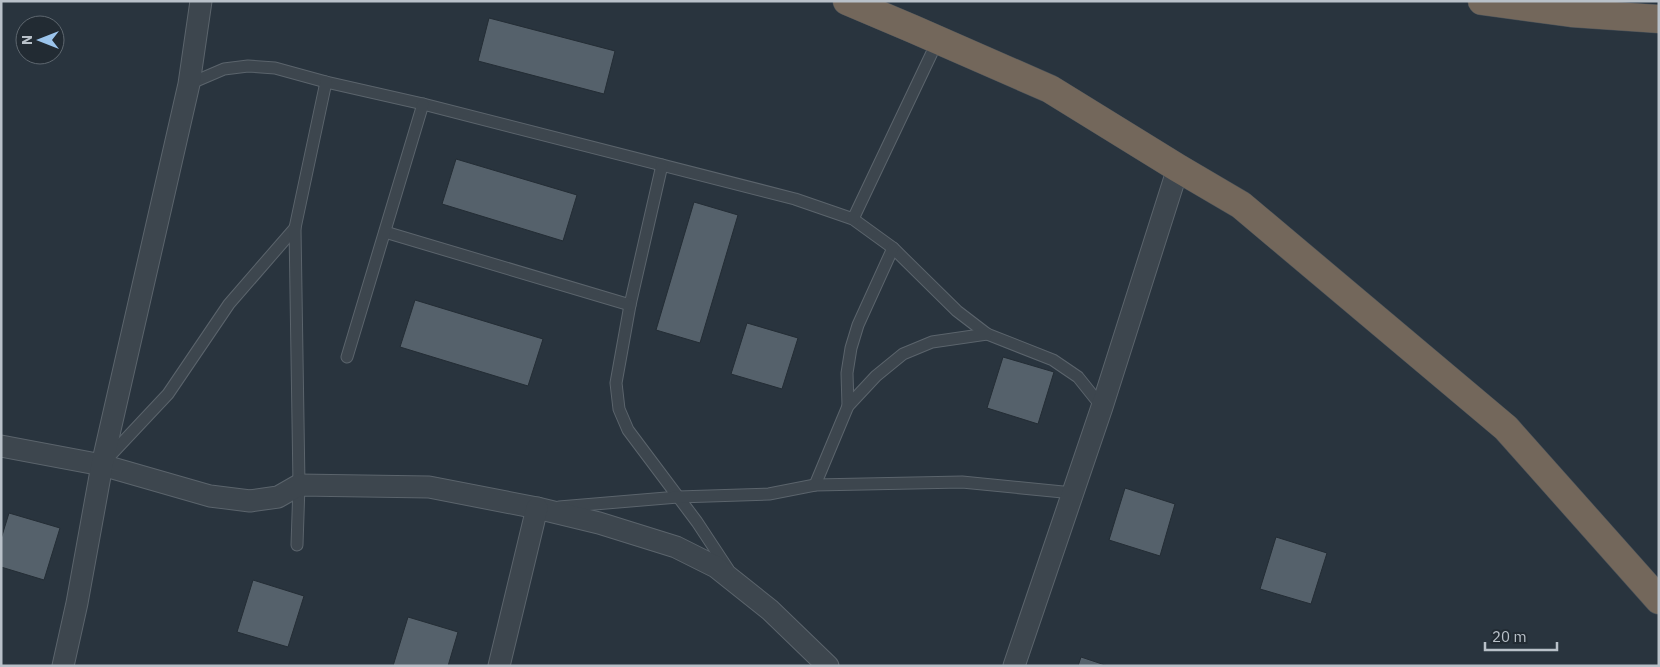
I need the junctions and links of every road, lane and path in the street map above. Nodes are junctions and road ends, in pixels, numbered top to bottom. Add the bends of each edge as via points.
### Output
1 (201, 1) edge
2 (847, 1) edge
3 (1482, 1) edge
4 (1659, 19) edge
5 (938, 40) junction
6 (326, 82) junction
7 (189, 84) junction
8 (423, 104) junction
9 (662, 166) junction
10 (1178, 168) junction
11 (853, 219) junction
12 (295, 228) junction
13 (385, 232) junction
14 (893, 248) junction
15 (630, 305) junction
16 (987, 334) junction
17 (347, 357) dead end
18 (848, 406) junction
19 (1102, 407) junction
20 (1, 446) edge
21 (102, 465) junction
22 (299, 484) junction
23 (815, 485) junction
24 (1072, 493) junction
25 (678, 497) junction
26 (537, 508) junction
27 (297, 545) dead end
28 (737, 583) junction
29 (1659, 600) edge
30 (63, 666) edge
31 (499, 666) edge
32 (828, 666) edge
33 (1014, 666) edge

1 - 7 street
2 - 5 highway
3 - 4 highway via 1571,13
5 - 10 highway via 1050,90
5 - 11 lane
6 - 7 lane via 275,68 248,66 224,69
6 - 8 lane
6 - 12 lane
7 - 21 street
8 - 9 lane
8 - 13 lane
9 - 11 lane via 795,199
9 - 15 lane
10 - 19 street
10 - 29 highway via 1241,205 1506,428
11 - 14 lane
12 - 21 lane via 229,304 168,394
12 - 22 lane
13 - 15 lane
13 - 17 lane
14 - 16 lane via 958,311
14 - 18 lane via 850,348
15 - 25 lane via 616,383 619,409 628,430
16 - 18 lane via 932,342 903,354 876,376
16 - 19 lane via 1053,360 1078,377
18 - 23 lane
19 - 24 street
20 - 21 street
21 - 22 street via 210,496 250,501 278,497
21 - 30 street
22 - 26 street via 429,487
22 - 27 lane
23 - 24 lane via 962,482
23 - 25 lane via 769,494
24 - 33 street
25 - 26 lane
25 - 28 lane
26 - 28 street via 676,547 716,567
26 - 31 street
28 - 32 street

